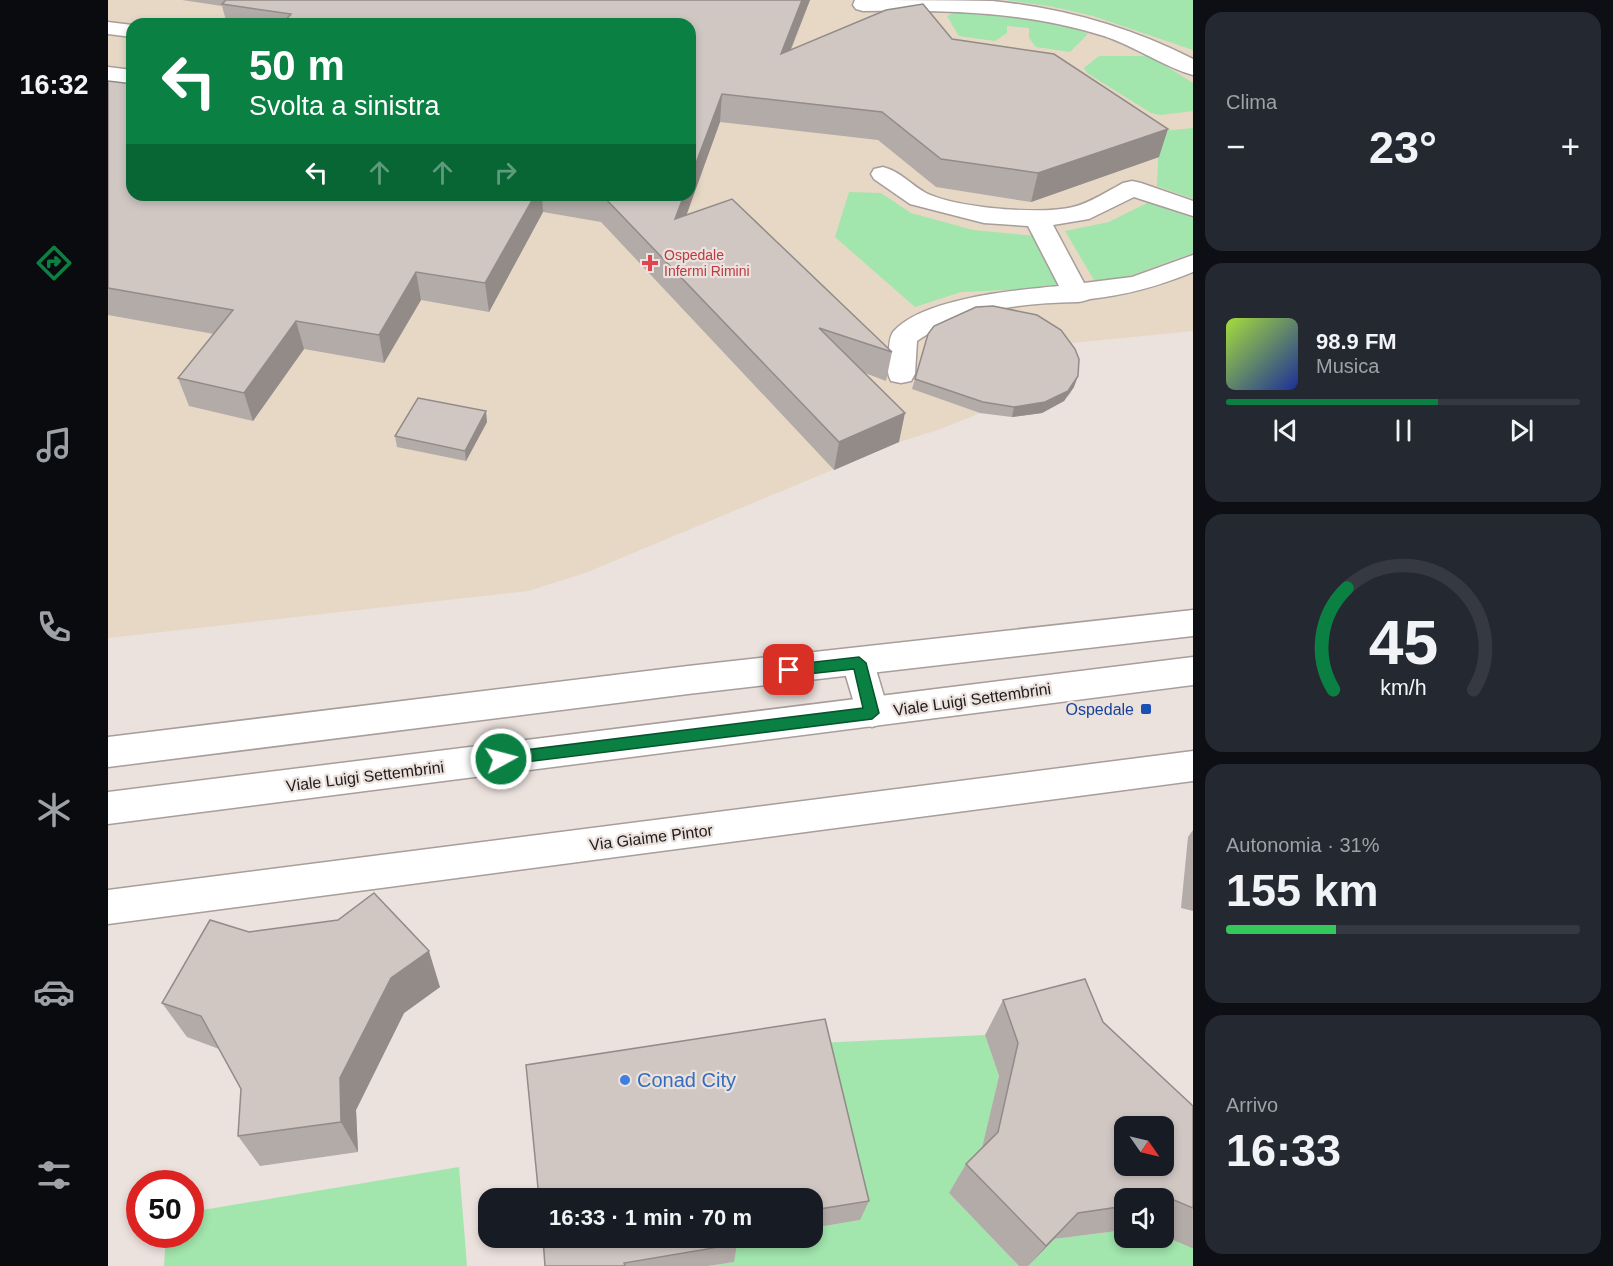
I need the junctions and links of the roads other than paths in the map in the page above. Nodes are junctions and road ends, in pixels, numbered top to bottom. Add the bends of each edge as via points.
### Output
1 (865, 0) edge
2 (938, 1) edge
3 (108, 28) edge
4 (126, 30) edge
5 (1193, 68) edge
6 (108, 74) edge
7 (126, 76) edge
8 (883, 174) dead end
9 (1193, 209) edge
10 (1037, 219) junction
11 (1193, 263) edge
12 (1077, 294) junction
13 (902, 374) dead end
14 (1193, 623) edge
15 (859, 663) junction
16 (1193, 671) edge
17 (872, 713) junction
18 (108, 752) edge
19 (1193, 766) edge
20 (108, 808) edge
21 (108, 907) edge

1 - 2 main road via 863,5
2 - 5 main road via 1071,18 1120,33
3 - 4 main road
6 - 7 main road
8 - 10 main road via 919,199 984,215
9 - 10 main road via 1132,188 1080,214
10 - 12 main road
11 - 12 main road via 1135,284
12 - 13 main road via 1020,299 937,315 904,337
14 - 15 main road
15 - 17 main road
15 - 18 main road via 688,680
16 - 17 main road, Viale Luigi Settembrini
17 - 20 main road, Viale Luigi Settembrini
19 - 21 main road, Via Giaime Pintor

